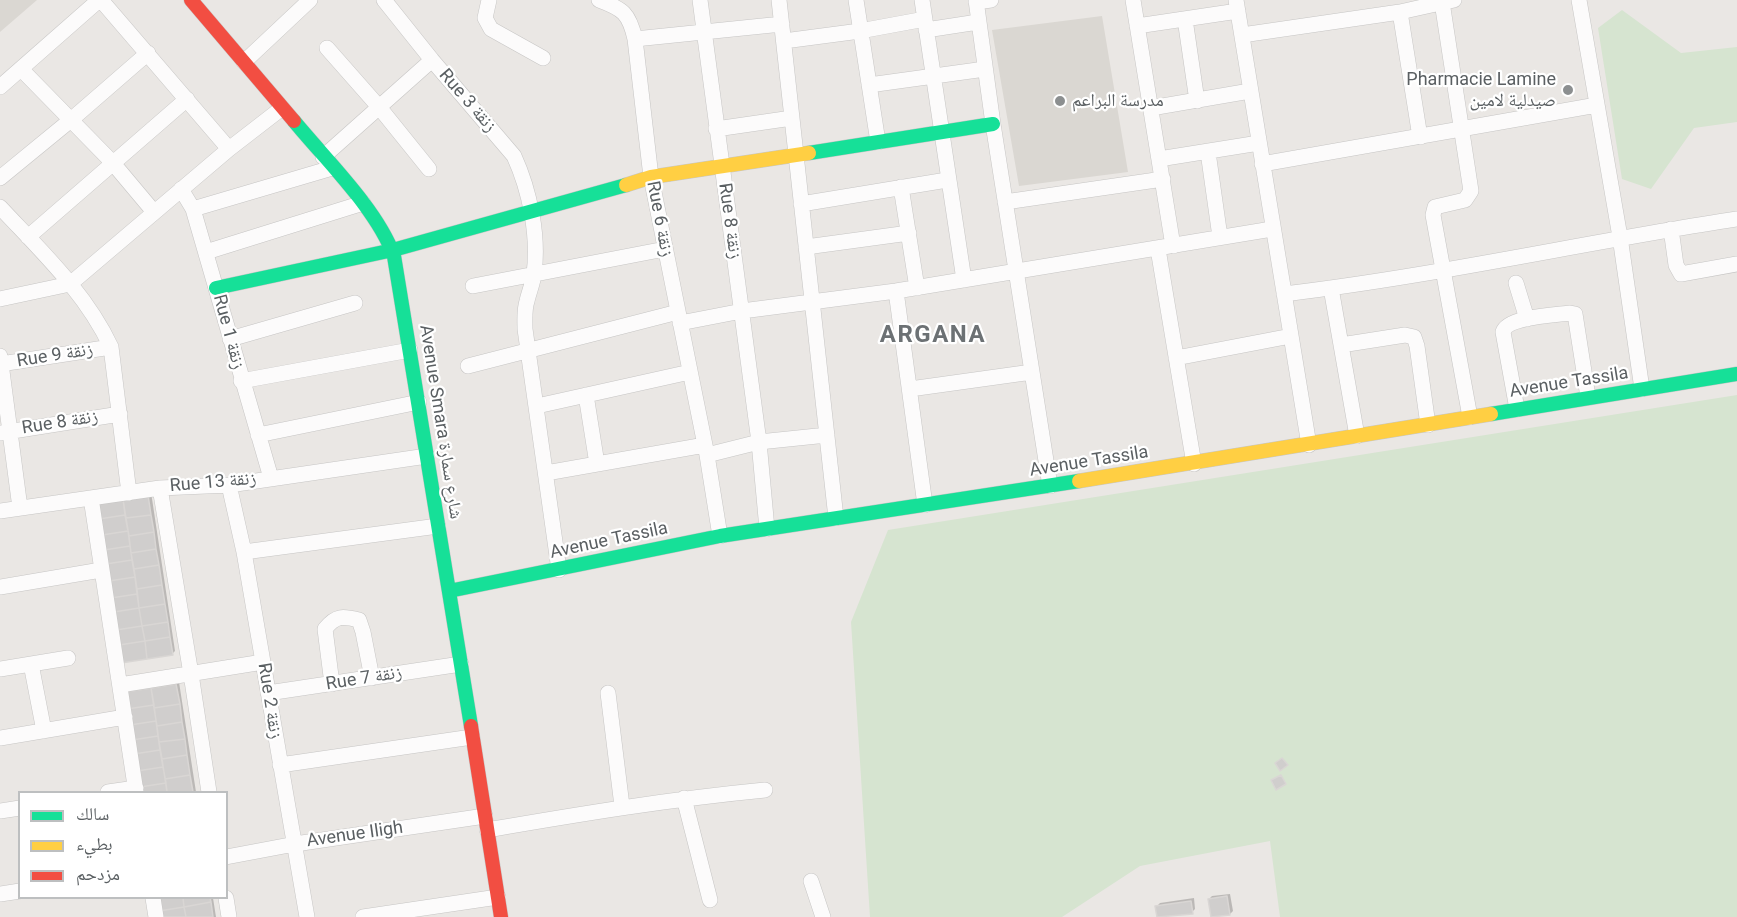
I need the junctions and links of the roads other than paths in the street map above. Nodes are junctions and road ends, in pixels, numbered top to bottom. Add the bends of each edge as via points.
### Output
1 (100, 0) edge
2 (191, 0) edge
3 (310, 0) edge
4 (384, 0) edge
5 (489, 0) edge
6 (598, 0) edge
7 (700, 0) edge
8 (779, 0) edge
9 (856, 0) edge
10 (922, 0) edge
11 (1133, 0) edge
12 (1579, 0) edge
13 (981, 1) edge
14 (1448, 1) edge
15 (1237, 6) edge
16 (1400, 12) junction
17 (1185, 19) junction
18 (978, 22) junction
19 (782, 24) junction
20 (925, 25) junction
21 (1137, 26) junction
22 (860, 31) junction
23 (704, 32) junction
24 (1242, 35) junction
25 (635, 39) junction
26 (784, 41) junction
27 (327, 48) dead end
28 (148, 53) junction
29 (543, 58) dead end
30 (432, 60) junction
31 (244, 62) junction
32 (985, 69) junction
33 (22, 70) junction
34 (932, 76) junction
35 (869, 85) junction
36 (0, 87) edge
37 (1250, 91) junction
38 (187, 99) junction
39 (1197, 101) junction
40 (1597, 105) junction
41 (379, 107) junction
42 (282, 108) junction
43 (1151, 108) junction
44 (792, 118) junction
45 (72, 119) junction
46 (993, 124) junction
47 (716, 129) junction
48 (1462, 130) junction
49 (940, 131) junction
50 (1420, 137) junction
51 (878, 142) junction
52 (1259, 143) junction
53 (229, 148) junction
54 (1208, 152) junction
55 (796, 154) junction
56 (1159, 159) junction
57 (112, 162) junction
58 (328, 163) junction
59 (1262, 164) junction
60 (721, 166) junction
61 (429, 169) dead end
62 (651, 177) junction
63 (0, 178) edge
64 (1163, 179) junction
65 (947, 180) junction
66 (901, 187) junction
67 (181, 189) junction
68 (1005, 202) junction
69 (363, 203) junction
70 (801, 204) junction
71 (0, 207) edge
72 (193, 209) junction
73 (154, 212) junction
74 (531, 212) junction
75 (1737, 219) edge
76 (1272, 229) junction
77 (1671, 229) junction
78 (909, 233) junction
79 (28, 237) junction
80 (1220, 237) junction
81 (1620, 237) junction
82 (806, 247) junction
83 (1166, 248) junction
84 (665, 249) junction
85 (393, 250) junction
86 (206, 252) junction
87 (1737, 264) edge
88 (1443, 270) junction
89 (1016, 272) junction
90 (534, 275) junction
91 (964, 280) junction
92 (1516, 283) dead end
93 (70, 284) junction
94 (473, 286) dead end
95 (216, 288) junction
96 (917, 288) junction
97 (1331, 288) junction
98 (896, 291) junction
99 (1284, 294) junction
100 (0, 299) edge
101 (812, 302) junction
102 (355, 303) dead end
103 (742, 311) junction
104 (679, 317) junction
105 (1527, 319) junction
106 (1291, 336) junction
107 (230, 339) junction
108 (1341, 345) junction
109 (111, 347) junction
110 (410, 350) junction
111 (529, 350) junction
112 (1176, 358) junction
113 (1, 361) edge
114 (468, 366) dead end
115 (690, 372) junction
116 (1032, 372) junction
117 (1737, 374) edge
118 (241, 381) junction
119 (910, 389) junction
120 (1642, 389) junction
121 (586, 395) junction
122 (1588, 397) junction
123 (419, 402) junction
124 (537, 406) junction
125 (1516, 409) junction
126 (120, 414) junction
127 (1470, 417) junction
128 (1428, 425) junction
129 (5, 432) edge
130 (258, 435) junction
131 (826, 435) junction
132 (1357, 436) junction
133 (759, 442) junction
134 (1309, 445) junction
135 (706, 450) junction
136 (427, 456) junction
137 (597, 464) junction
138 (1194, 464) junction
139 (546, 473) junction
140 (271, 478) junction
141 (229, 485) junction
142 (1050, 486) junction
143 (160, 488) junction
144 (129, 493) junction
145 (91, 498) junction
146 (925, 505) junction
147 (20, 508) junction
148 (0, 511) edge
149 (836, 518) junction
150 (438, 526) junction
151 (766, 529) junction
152 (720, 536) junction
153 (244, 552) junction
154 (101, 570) junction
155 (559, 570) junction
156 (0, 587) edge
157 (449, 591) junction
158 (68, 658) dead end
159 (263, 662) junction
160 (31, 664) junction
161 (461, 664) junction
162 (0, 669) edge
163 (191, 674) junction
164 (372, 678) junction
165 (332, 684) junction
166 (120, 685) junction
167 (268, 693) junction
168 (608, 693) dead end
169 (125, 717) junction
170 (44, 731) junction
171 (472, 737) junction
172 (0, 738) edge
173 (280, 765) junction
174 (136, 790) edge
175 (765, 790) dead end
176 (209, 791) edge
177 (684, 798) junction
178 (621, 806) junction
179 (18, 808) edge
180 (0, 811) edge
181 (486, 823) junction
182 (295, 844) junction
183 (228, 857) edge
184 (811, 881) dead end
185 (18, 891) edge
186 (0, 894) edge
187 (498, 897) junction
188 (153, 899) edge
189 (226, 899) edge
190 (710, 900) dead end
191 (156, 917) edge
192 (229, 917) edge
193 (307, 917) edge
194 (363, 917) edge
195 (501, 917) edge
196 (823, 917) edge

1 - 28 street
1 - 33 street
2 - 31 street, Avenue Smara شارع سمارة
3 - 31 street
4 - 30 street, Rue 3 زنقة
5 - 29 street via 485,18 491,29
6 - 25 street, Rue 6 زنقة via 625,12
7 - 23 street, Rue 8 زنقة
8 - 19 street
9 - 22 street
10 - 20 street
11 - 21 street
12 - 40 street
13 - 18 street
14 - 16 street
14 - 48 street
15 - 17 street
15 - 24 street
16 - 24 street
16 - 50 street
17 - 21 street
17 - 39 street
18 - 20 street
18 - 32 street
19 - 23 street
19 - 26 street
20 - 22 street
20 - 34 street
21 - 43 street
22 - 26 street
22 - 35 street
23 - 25 street
23 - 47 street, Rue 8 زنقة
24 - 37 street
25 - 62 street, Rue 6 زنقة
26 - 44 street
27 - 41 street
28 - 38 street
28 - 45 street
30 - 41 street
30 - 74 street, Rue 3 زنقة via 514,156
31 - 42 street, Avenue Smara شارع سمارة
32 - 34 street
32 - 46 street
33 - 36 street
33 - 45 street
34 - 35 street
34 - 49 street
35 - 51 street
37 - 39 street
37 - 52 street
38 - 53 street
38 - 57 street
39 - 43 street
40 - 48 street
40 - 81 street
41 - 58 street
41 - 61 street
42 - 53 street
42 - 58 street, Avenue Smara شارع سمارة
43 - 56 street
44 - 47 street
44 - 55 street
45 - 57 street
45 - 63 street
46 - 49 street
46 - 68 street
47 - 60 street, Rue 8 زنقة
48 - 50 street
48 - 88 street via 1470,195 1465,200 1437,206 1432,212
49 - 51 street
49 - 65 street
50 - 59 street
51 - 55 street
52 - 54 street
52 - 59 street
53 - 67 street
54 - 56 street
54 - 80 street
55 - 60 street
55 - 70 street
56 - 64 street
57 - 73 street
57 - 79 street
58 - 69 street, Avenue Smara شارع سمارة
58 - 72 street
59 - 76 street
60 - 62 street
60 - 103 street, Rue 8 زنقة
62 - 74 street
62 - 84 street, Rue 6 زنقة
64 - 68 street
64 - 83 street
65 - 66 street
65 - 91 street
66 - 70 street
66 - 78 street
67 - 72 street, Rue 1 زنقة
67 - 73 street
68 - 89 street
69 - 85 street, Avenue Smara شارع سمارة
69 - 86 street
70 - 82 street
71 - 79 street
72 - 86 street, Rue 1 زنقة
73 - 93 street
74 - 85 street
74 - 90 street, Rue 3 زنقة
75 - 77 street
76 - 80 street
76 - 99 street
77 - 81 street
77 - 87 street via 1681,274
78 - 82 street
78 - 96 street
79 - 93 street
80 - 83 street
81 - 88 street
81 - 120 street
82 - 101 street
83 - 89 street
83 - 112 street
84 - 90 street
84 - 104 street, Rue 6 زنقة
85 - 95 street
85 - 110 street, Avenue Smara شارع سمارة
86 - 95 street, Rue 1 زنقة
88 - 97 street
88 - 127 street
89 - 91 street
89 - 116 street
90 - 94 street
90 - 111 street, Rue 3 زنقة via 525,315
91 - 96 street
92 - 105 street
93 - 100 street
93 - 109 street via 96,318
95 - 107 street, Rue 1 زنقة
96 - 98 street
97 - 99 street
97 - 108 street
98 - 101 street
98 - 119 street
99 - 106 street
101 - 103 street
101 - 131 street
102 - 107 street
103 - 104 street
103 - 133 street, Rue 8 زنقة
104 - 111 street
104 - 115 street, Rue 6 زنقة
105 - 122 street via 1575,314
105 - 125 street via 1509,324 1503,332
106 - 112 street
106 - 134 street
107 - 118 street, Rue 1 زنقة
108 - 128 street via 1414,337
108 - 132 street
109 - 113 street, Rue 9 زنقة
109 - 126 street
110 - 118 street
110 - 123 street, Avenue Smara شارع سمارة
111 - 114 street
111 - 124 street, Rue 3 زنقة
112 - 138 street
113 - 129 street
115 - 121 street
115 - 135 street, Rue 6 زنقة
116 - 119 street
116 - 142 street
117 - 120 street, Avenue Tassila
118 - 130 street, Rue 1 زنقة
119 - 146 street
120 - 122 street, Avenue Tassila
121 - 124 street
121 - 137 street
122 - 125 street, Avenue Tassila
123 - 130 street
123 - 136 street, Avenue Smara شارع سمارة
124 - 139 street, Rue 3 زنقة
125 - 127 street, Avenue Tassila
126 - 129 street, Rue 8 زنقة
126 - 144 street
127 - 128 street, Avenue Tassila
128 - 132 street, Avenue Tassila
129 - 147 street
130 - 140 street, Rue 1 زنقة
131 - 133 street
131 - 149 street
132 - 134 street, Avenue Tassila
133 - 135 street
133 - 151 street, Rue 8 زنقة
134 - 138 street, Avenue Tassila
135 - 137 street
135 - 152 street, Rue 6 زنقة
136 - 140 street, Rue 13 زنقة
136 - 150 street, Avenue Smara شارع سمارة
137 - 139 street
138 - 142 street, Avenue Tassila
139 - 155 street, Rue 3 زنقة
140 - 141 street, Rue 13 زنقة
141 - 143 street, Rue 13 زنقة
141 - 153 street, Rue 2 زنقة
142 - 146 street, Avenue Tassila
143 - 144 street, Rue 13 زنقة
143 - 163 street
144 - 145 street, Rue 13 زنقة
145 - 147 street, Rue 13 زنقة
145 - 154 street
146 - 149 street, Avenue Tassila
147 - 148 street, Rue 13 زنقة
149 - 151 street, Avenue Tassila
150 - 153 street
150 - 157 street, Avenue Smara شارع سمارة
151 - 152 street, Avenue Tassila
152 - 155 street, Avenue Tassila
153 - 159 street, Rue 2 زنقة
154 - 156 street
154 - 166 street
155 - 157 street, Avenue Tassila
157 - 161 street, Avenue Smara شارع سمارة
158 - 160 street
159 - 163 street
159 - 167 street, Rue 2 زنقة
160 - 162 street
160 - 170 street
161 - 164 street, Rue 7 زنقة
161 - 171 street, Avenue Smara شارع سمارة
163 - 166 street
163 - 176 street
164 - 165 street, Rue 7 زنقة
164 - 165 street via 358,620 345,616 332,620 326,628
165 - 167 street, Rue 7 زنقة
166 - 169 street
167 - 173 street, Rue 2 زنقة
168 - 178 street
169 - 170 street
169 - 174 street
170 - 172 street
171 - 173 street
171 - 181 street, Avenue Smara شارع سمارة
173 - 182 street, Rue 2 زنقة
175 - 177 street, Avenue Iligh
177 - 178 street, Avenue Iligh
177 - 190 street
178 - 181 street, Avenue Iligh
179 - 180 street
181 - 182 street, Avenue Iligh
181 - 187 street, Avenue Smara شارع سمارة
182 - 183 street, Avenue Iligh
182 - 193 street, Rue 2 زنقة
184 - 196 street
185 - 186 street
187 - 194 street
187 - 195 street, Avenue Smara شارع سمارة
188 - 191 street
189 - 192 street

